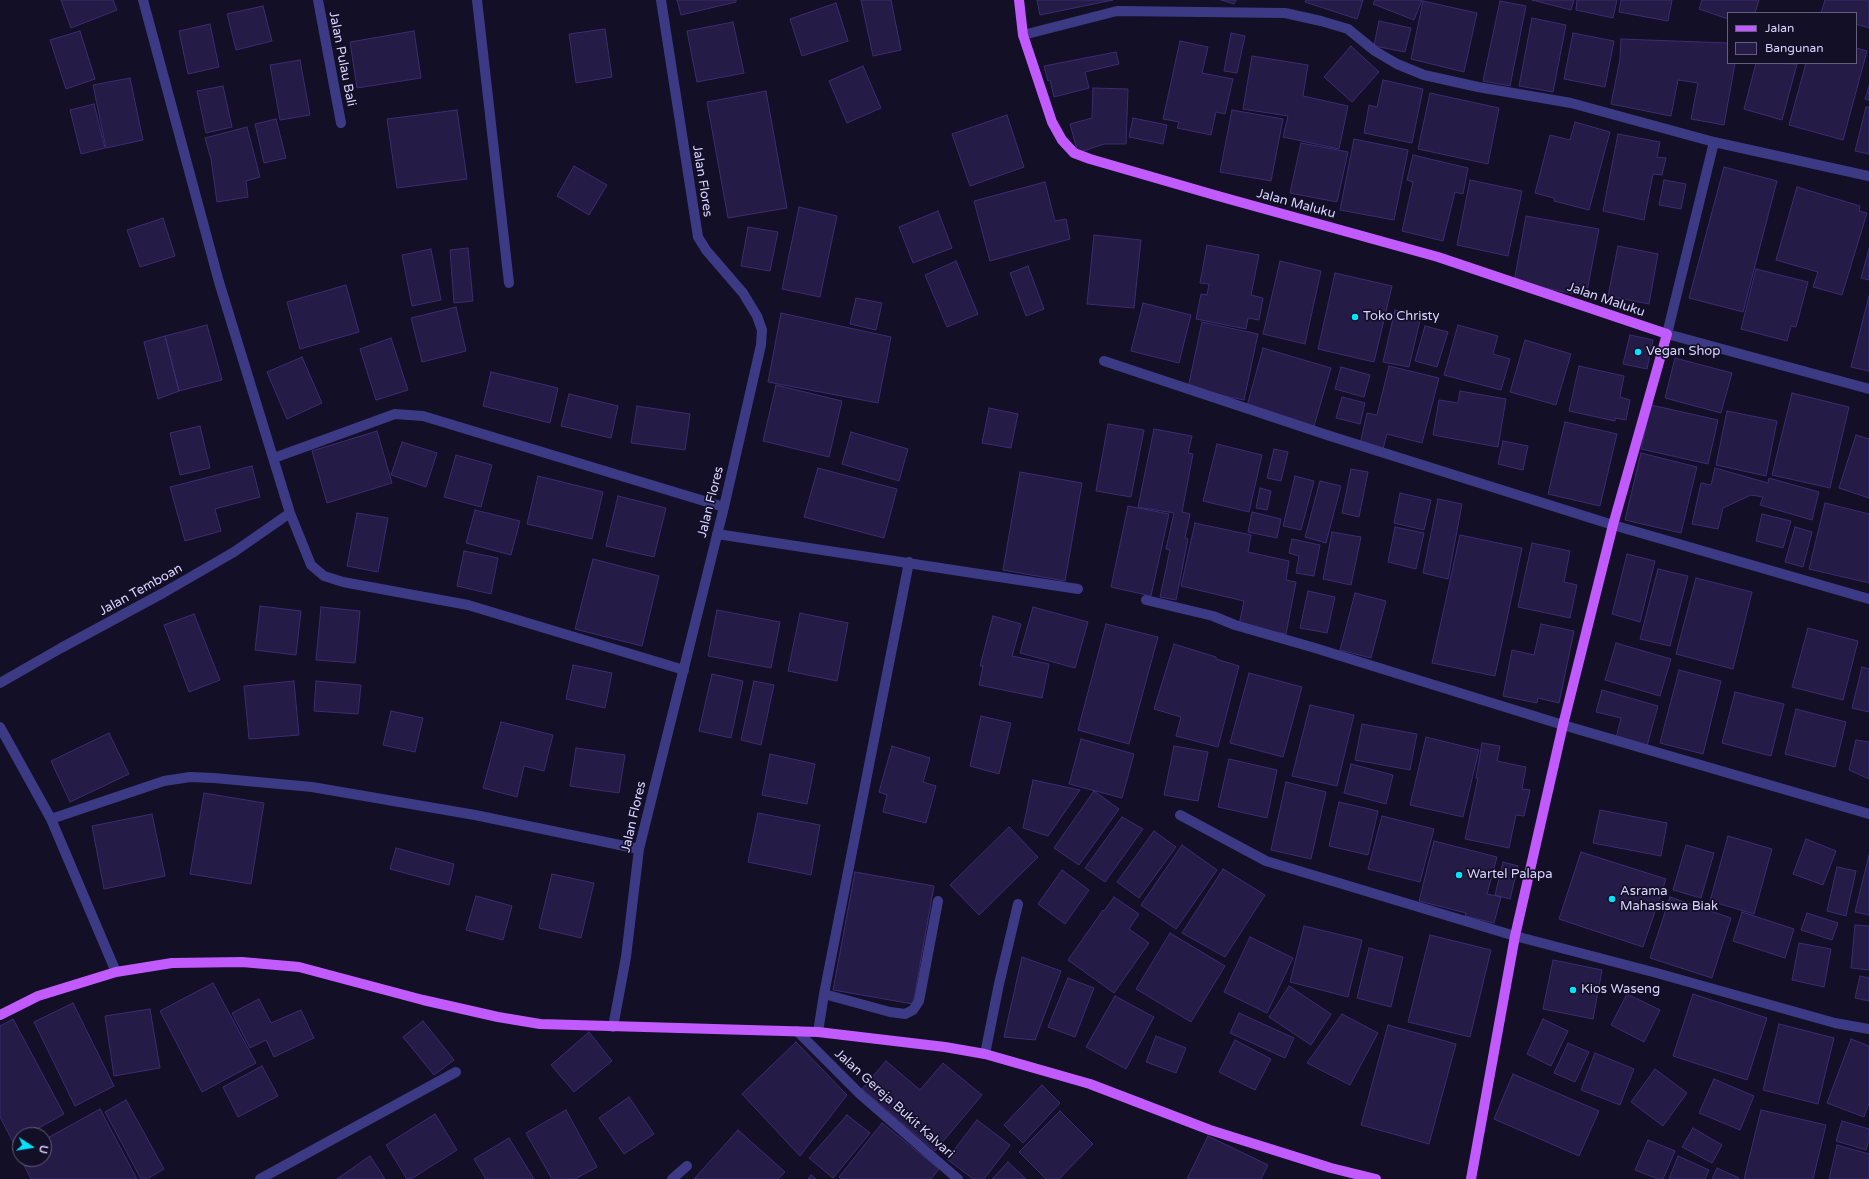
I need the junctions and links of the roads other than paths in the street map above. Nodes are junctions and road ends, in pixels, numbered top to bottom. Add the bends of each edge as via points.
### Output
1 (143, 0) edge
2 (318, 0) edge
3 (477, 0) edge
4 (661, 0) edge
5 (1018, 0) edge
6 (1023, 35) junction
7 (341, 123) dead end
8 (1714, 142) junction
9 (1869, 176) edge
10 (509, 283) dead end
11 (1667, 334) junction
12 (1104, 361) dead end
13 (1869, 389) edge
14 (274, 458) junction
15 (724, 507) junction
16 (290, 513) junction
17 (1613, 525) junction
18 (717, 534) junction
19 (909, 562) junction
20 (1078, 589) dead end
21 (1869, 598) edge
22 (1146, 600) dead end
23 (684, 670) junction
24 (0, 683) edge
25 (1563, 725) junction
26 (0, 726) edge
27 (1869, 814) edge
28 (1180, 815) dead end
29 (51, 819) junction
30 (639, 849) junction
31 (938, 901) dead end
32 (1018, 904) dead end
33 (1515, 936) junction
34 (116, 972) junction
35 (824, 994) junction
36 (0, 1015) edge
37 (613, 1026) junction
38 (1869, 1029) edge
39 (797, 1031) junction
40 (818, 1032) junction
41 (985, 1054) junction
42 (456, 1072) dead end
43 (687, 1166) dead end
44 (260, 1179) edge
45 (672, 1179) edge
46 (958, 1179) edge
47 (1376, 1179) edge
48 (1471, 1179) edge

1 - 14 street via 219,282
2 - 7 street, Jalan Pulau Bali
3 - 10 street
4 - 15 street, Jalan Flores via 698,237 743,293 762,330 761,345
5 - 6 main road, Jalan Maluku
6 - 8 street via 1117,12 1285,13 1348,29 1375,51 1424,75 1570,103
6 - 11 main road, Jalan Maluku via 1052,122 1067,147 1080,156 1438,257
8 - 9 street
8 - 11 street
11 - 13 street
11 - 17 main road
12 - 17 street
14 - 15 street via 395,414 423,416
14 - 16 street
15 - 18 street, Jalan Flores
16 - 23 street via 311,565 324,576 343,582 468,605
16 - 24 street, Jalan Temboan via 234,552
17 - 21 street
17 - 25 main road
18 - 19 street
18 - 23 street, Jalan Flores
19 - 20 street
19 - 35 street
22 - 25 street via 1214,616 1235,625
23 - 30 street, Jalan Flores
25 - 27 street
25 - 33 main road
26 - 29 street
28 - 33 street via 1266,861
29 - 30 street via 164,781 190,777 214,778 312,787 475,815
29 - 34 street
30 - 37 street, Jalan Flores via 626,957
31 - 35 street via 919,1001 914,1010 905,1014 890,1012
32 - 41 street
33 - 38 street via 1835,1023
33 - 48 main road
34 - 36 main road via 38,996
34 - 37 main road via 172,963 242,962 299,967 423,1000 540,1024
35 - 40 street
37 - 39 main road
39 - 40 main road
39 - 46 street, Jalan Gereja Bukit Kalvari via 861,1095
40 - 41 main road
41 - 47 main road via 1090,1084 1210,1130 1331,1168
42 - 44 street
43 - 45 street

